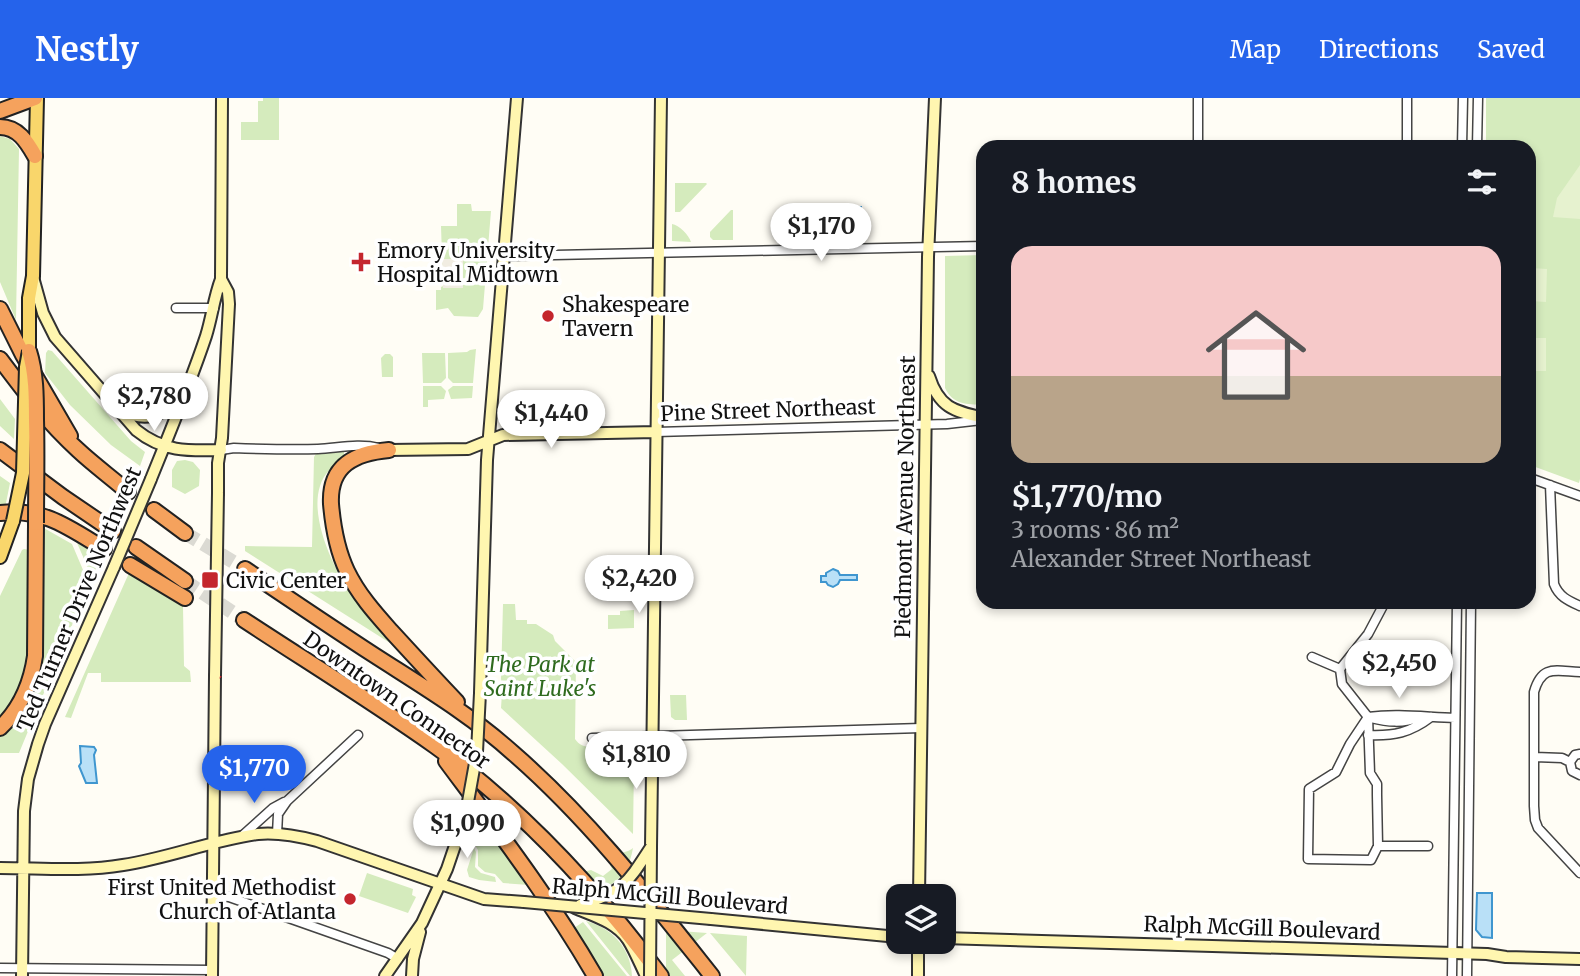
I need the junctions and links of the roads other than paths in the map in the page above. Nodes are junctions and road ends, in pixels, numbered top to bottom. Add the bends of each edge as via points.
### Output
1 (36, 98) edge
2 (222, 98) edge
3 (517, 98) edge
4 (661, 98) edge
5 (935, 98) edge
6 (1198, 98) edge
7 (1407, 98) edge
8 (1462, 98) edge
9 (1478, 98) edge
10 (0, 111) edge
11 (0, 127) edge
12 (1198, 140) edge
13 (1407, 140) edge
14 (1462, 140) edge
15 (1477, 140) edge
16 (35, 156) junction
17 (976, 246) edge
18 (928, 247) junction
19 (659, 253) junction
20 (504, 256) junction
21 (33, 275) junction
22 (221, 279) junction
23 (176, 308) dead end
24 (214, 308) junction
25 (0, 309) edge
26 (29, 347) junction
27 (0, 359) edge
28 (926, 368) junction
29 (183, 398) junction
30 (117, 409) junction
31 (976, 417) edge
32 (976, 420) edge
33 (925, 425) junction
34 (656, 432) junction
35 (489, 442) junction
36 (164, 447) junction
37 (0, 450) edge
38 (78, 450) junction
39 (221, 450) junction
40 (389, 450) junction
41 (1536, 480) edge
42 (1550, 485) junction
43 (128, 492) dead end
44 (1580, 496) edge
45 (154, 510) dead end
46 (0, 513) edge
47 (113, 531) dead end
48 (185, 533) tunnel mouth
49 (136, 547) dead end
50 (104, 550) dead end
51 (0, 557) edge
52 (130, 565) dead end
53 (245, 569) tunnel mouth
54 (185, 581) tunnel mouth
55 (185, 598) tunnel mouth
56 (1580, 606) edge
57 (1381, 609) edge
58 (1457, 609) edge
59 (1471, 609) edge
60 (244, 620) tunnel mouth
61 (1312, 657) dead end
62 (1340, 669) junction
63 (1580, 672) edge
64 (1426, 716) junction
65 (1368, 717) junction
66 (1394, 718) junction
67 (1455, 718) junction
68 (0, 727) edge
69 (482, 728) junction
70 (921, 729) junction
71 (1394, 734) junction
72 (358, 735) dead end
73 (653, 736) junction
74 (1368, 736) junction
75 (592, 738) dead end
76 (435, 746) junction
77 (1580, 754) edge
78 (1535, 757) junction
79 (1570, 762) junction
80 (1580, 775) edge
81 (287, 801) junction
82 (277, 834) junction
83 (241, 838) junction
84 (213, 844) junction
85 (1378, 846) junction
86 (1428, 846) dead end
87 (651, 847) junction
88 (0, 868) edge
89 (23, 868) junction
90 (1580, 873) edge
91 (441, 884) junction
92 (919, 884) edge
93 (213, 896) junction
94 (573, 907) junction
95 (650, 914) junction
96 (422, 923) junction
97 (886, 936) edge
98 (956, 938) edge
99 (1452, 953) junction
100 (1467, 953) junction
101 (918, 954) edge
102 (398, 958) junction
103 (1580, 959) edge
104 (0, 968) edge
105 (22, 972) edge
106 (212, 973) edge
107 (385, 976) edge
108 (412, 976) edge
109 (595, 976) edge
110 (648, 976) edge
111 (661, 976) edge
112 (712, 976) edge
113 (918, 976) edge
114 (1452, 976) edge
115 (1467, 976) edge

1 - 10 highway
1 - 16 main road
2 - 22 main road
3 - 20 main road
4 - 19 main road
5 - 18 main road, Piedmont Avenue Northeast
6 - 12 street
7 - 13 street
8 - 14 street
9 - 15 street
11 - 16 highway via 15,131
16 - 21 main road
17 - 18 street
18 - 19 street
18 - 28 main road, Piedmont Avenue Northeast
19 - 20 street
19 - 34 main road
20 - 35 main road
21 - 26 main road
21 - 30 main road via 55,337
22 - 24 main road, Ted Turner Drive Northwest
22 - 39 main road via 229,304
23 - 24 street
24 - 29 main road, Ted Turner Drive Northwest
25 - 38 highway
26 - 51 main road, bridge via 23,473
26 - 68 highway, bridge via 34,366 38,466 35,656 22,699
27 - 38 highway
28 - 31 main road via 945,405
28 - 33 main road, Piedmont Avenue Northeast
29 - 30 main road via 151,417
29 - 36 main road, Ted Turner Drive Northwest
30 - 36 main road via 148,440
32 - 33 street, Pine Street Northeast
33 - 34 street, Pine Street Northeast
33 - 70 main road, Piedmont Avenue Northeast
34 - 35 main road, Pine Street Northeast via 503,436
34 - 73 main road
35 - 40 main road, Pine Street Northeast via 468,449
35 - 91 main road, bridge via 477,752 466,813
36 - 39 main road
36 - 89 main road, Ted Turner Drive Northwest, bridge via 38,744 26,793
37 - 47 highway
38 - 43 highway
39 - 40 street, Pine Street Northeast via 372,446
39 - 84 main road, bridge
40 - 69 highway via 360,455 335,476 332,513 341,557 375,613
41 - 42 street
42 - 44 street
42 - 56 street via 1554,584 1567,600
45 - 48 highway
46 - 50 highway via 23,511 47,517
49 - 54 highway
52 - 55 highway
53 - 69 highway, Downtown Connector
57 - 62 street
58 - 67 street
59 - 100 street
60 - 76 highway, Downtown Connector
61 - 62 street
62 - 65 street via 1342,684
63 - 78 street via 1546,672 1538,678
64 - 66 street
64 - 67 street
64 - 71 street via 1420,725
65 - 66 street
65 - 74 street
65 - 85 street via 1336,772 1309,789 1308,859 1371,860
66 - 71 street
67 - 99 street
69 - 112 highway, Downtown Connector via 565,802
70 - 73 street
70 - 92 main road, Piedmont Avenue Northeast
71 - 74 street
72 - 81 street
73 - 75 street
73 - 87 main road
74 - 85 street via 1370,773 1377,784
76 - 109 highway via 530,873
76 - 111 highway, Downtown Connector via 551,847
77 - 79 street
78 - 79 street
78 - 90 street via 1538,828
79 - 80 street via 1572,771
81 - 82 street via 278,814
81 - 83 street
82 - 83 main road, Ralph McGill Boulevard
82 - 91 main road, Ralph McGill Boulevard via 317,841
83 - 84 main road, Ralph McGill Boulevard
84 - 89 main road, Ralph McGill Boulevard via 121,866
84 - 93 main road
85 - 86 street
87 - 94 main road, bridge via 624,885
87 - 95 main road, bridge
88 - 89 main road, Ralph McGill Boulevard
89 - 105 main road, Ted Turner Drive Northwest
91 - 94 main road, Ralph McGill Boulevard, bridge via 484,899
91 - 96 main road
93 - 102 street via 229,897
93 - 106 main road
94 - 95 main road, Ralph McGill Boulevard, bridge
94 - 110 main road, bridge via 623,933
95 - 97 main road, Ralph McGill Boulevard, bridge
95 - 110 main road, bridge
96 - 102 main road
96 - 108 main road
98 - 99 main road, Ralph McGill Boulevard
99 - 100 main road, Ralph McGill Boulevard
99 - 114 street
100 - 103 main road, Ralph McGill Boulevard
100 - 115 street
101 - 113 main road
102 - 107 main road
104 - 105 street
105 - 106 street

